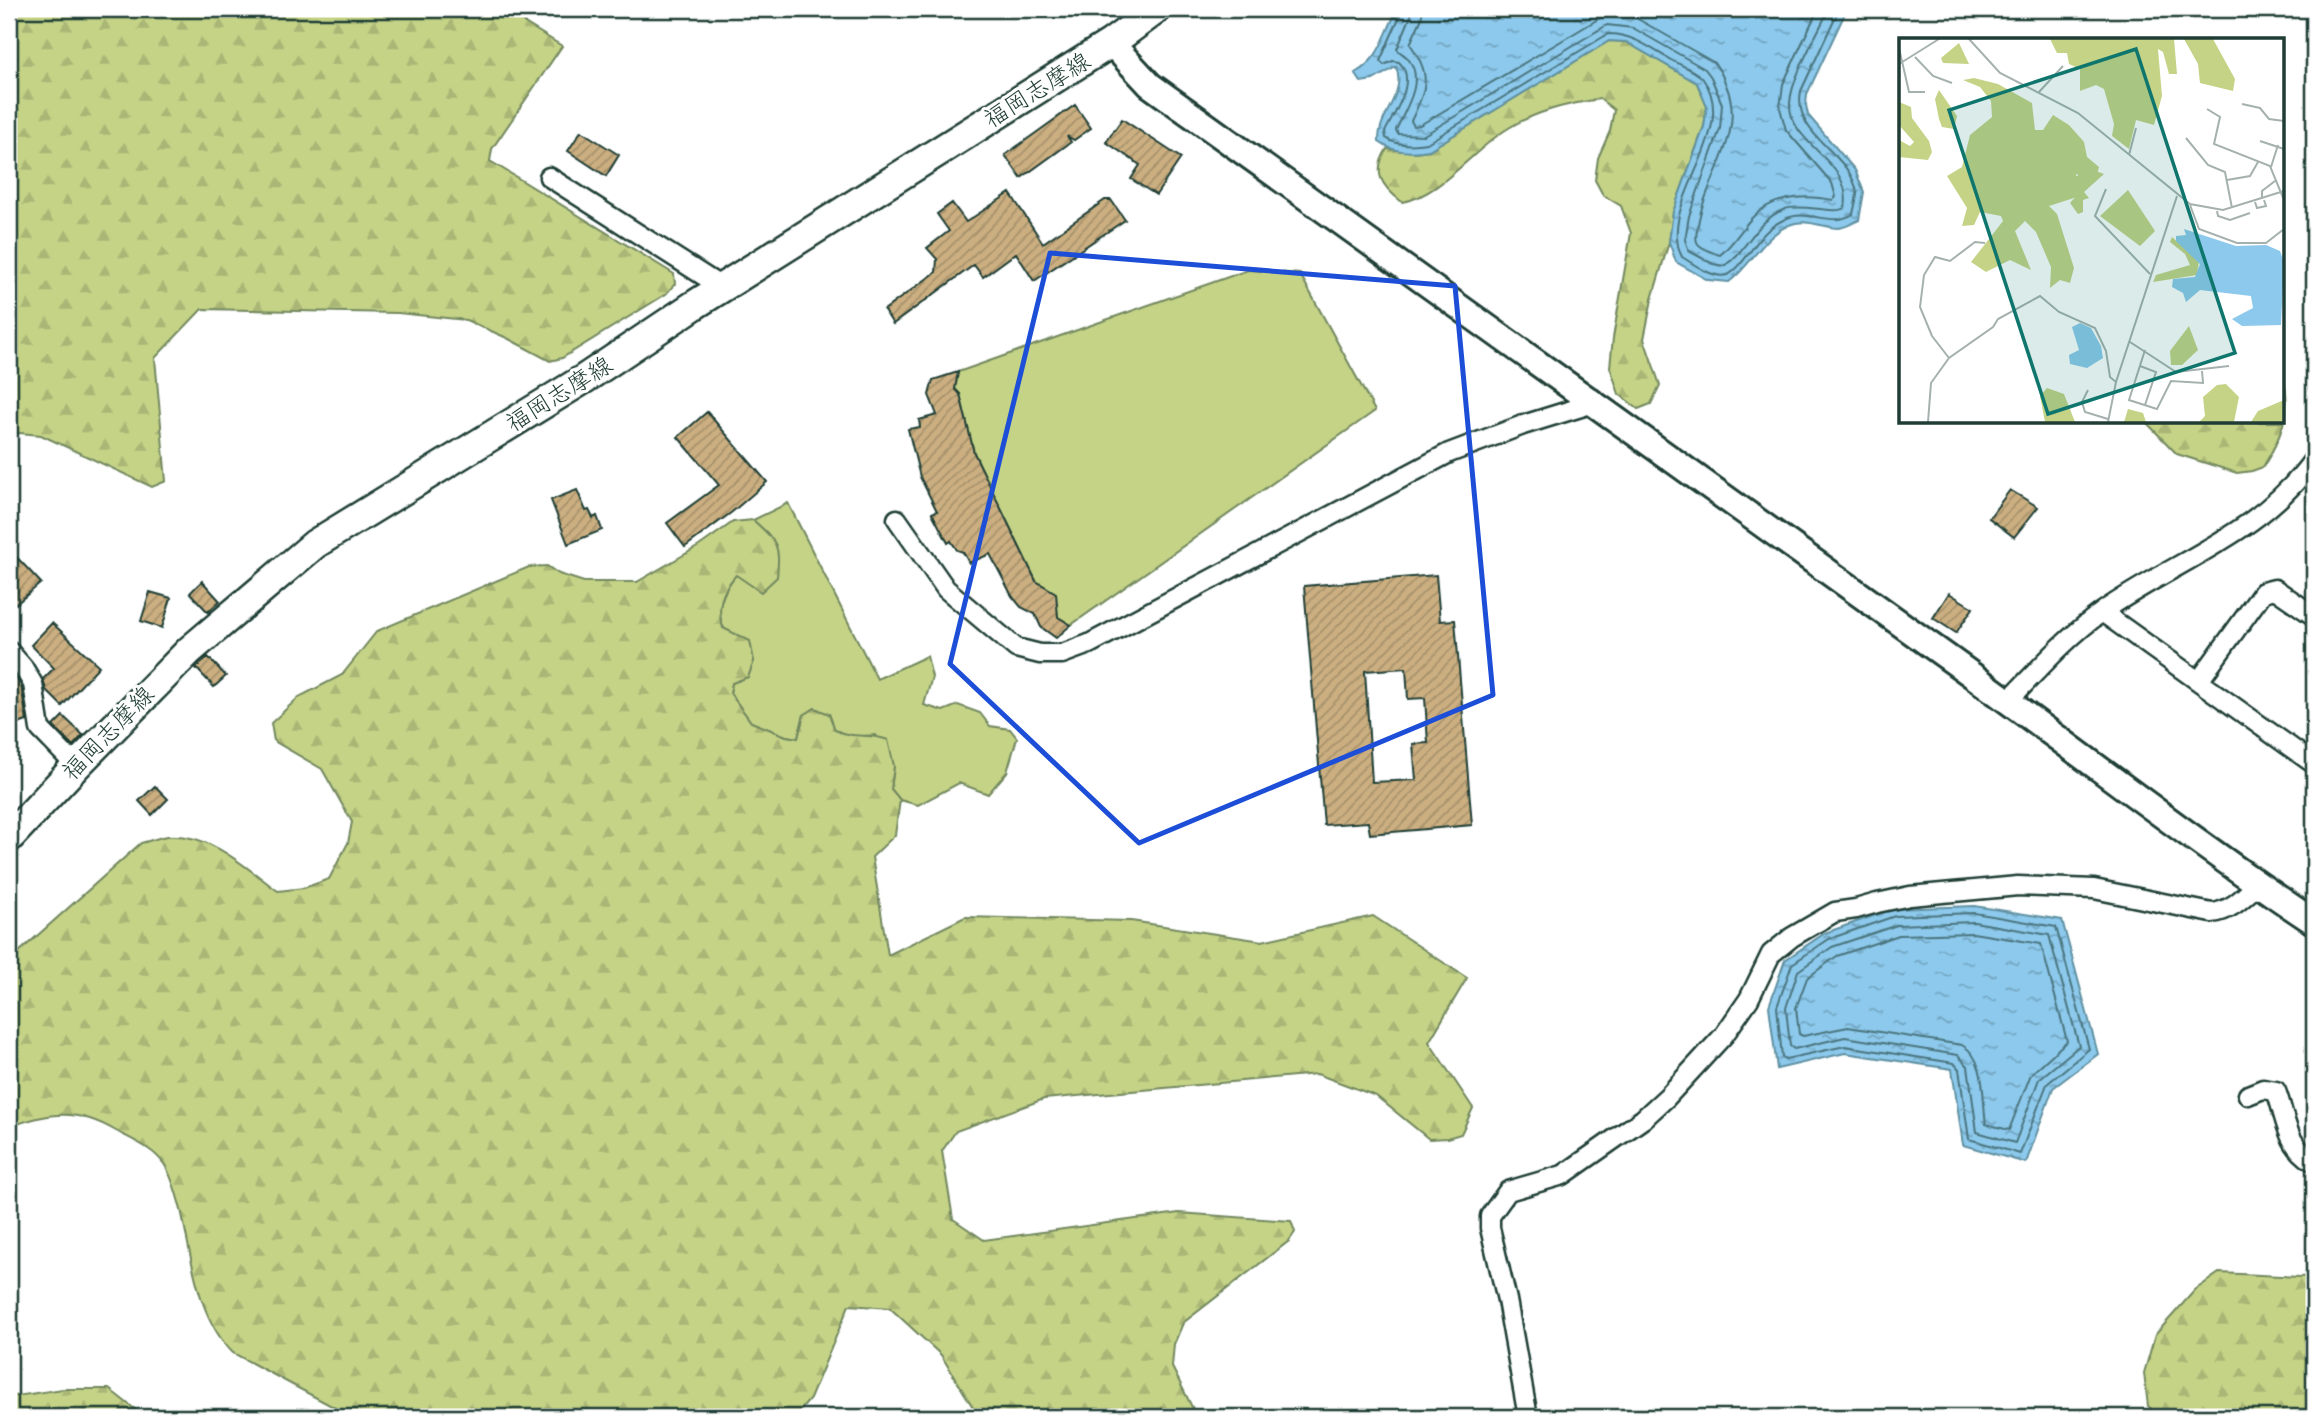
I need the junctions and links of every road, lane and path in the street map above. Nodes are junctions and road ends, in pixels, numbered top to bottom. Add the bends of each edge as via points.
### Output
1 (1157, 9) edge
2 (1111, 43) junction
3 (550, 177) dead end
4 (723, 288) junction
5 (1594, 403) junction
6 (2314, 459) edge
7 (897, 519) dead end
8 (2102, 612) junction
9 (2314, 616) edge
10 (9, 651) edge
11 (2199, 681) junction
12 (2008, 701) junction
13 (2314, 764) edge
14 (76, 765) junction
15 (9, 838) edge
16 (2258, 884) junction
17 (2314, 922) edge
18 (2248, 1095) dead end
19 (2314, 1161) edge
20 (1528, 1417) edge

1 - 2 main road, 福岡志摩線
2 - 4 main road, 福岡志摩線
2 - 5 street via 1150,85
3 - 4 street
4 - 14 main road, 福岡志摩線 via 315,544 190,650
5 - 7 street via 1449,453 1089,644 1062,654 1016,648 946,589
5 - 12 street
6 - 8 street via 2262,516
8 - 11 street
8 - 12 street via 2065,642
9 - 11 street via 2275,589 2263,592
10 - 14 street via 33,684 40,729
11 - 13 street
12 - 16 street
14 - 15 main road, 福岡志摩線
16 - 17 street
16 - 20 street via 2229,908 2212,913 2094,889 2018,886 1922,895 1835,912 1792,937 1771,954 1749,999 1724,1035 1668,1097 1563,1175 1508,1191 1490,1216
18 - 19 street via 2263,1088 2276,1091 2290,1137 2301,1154

